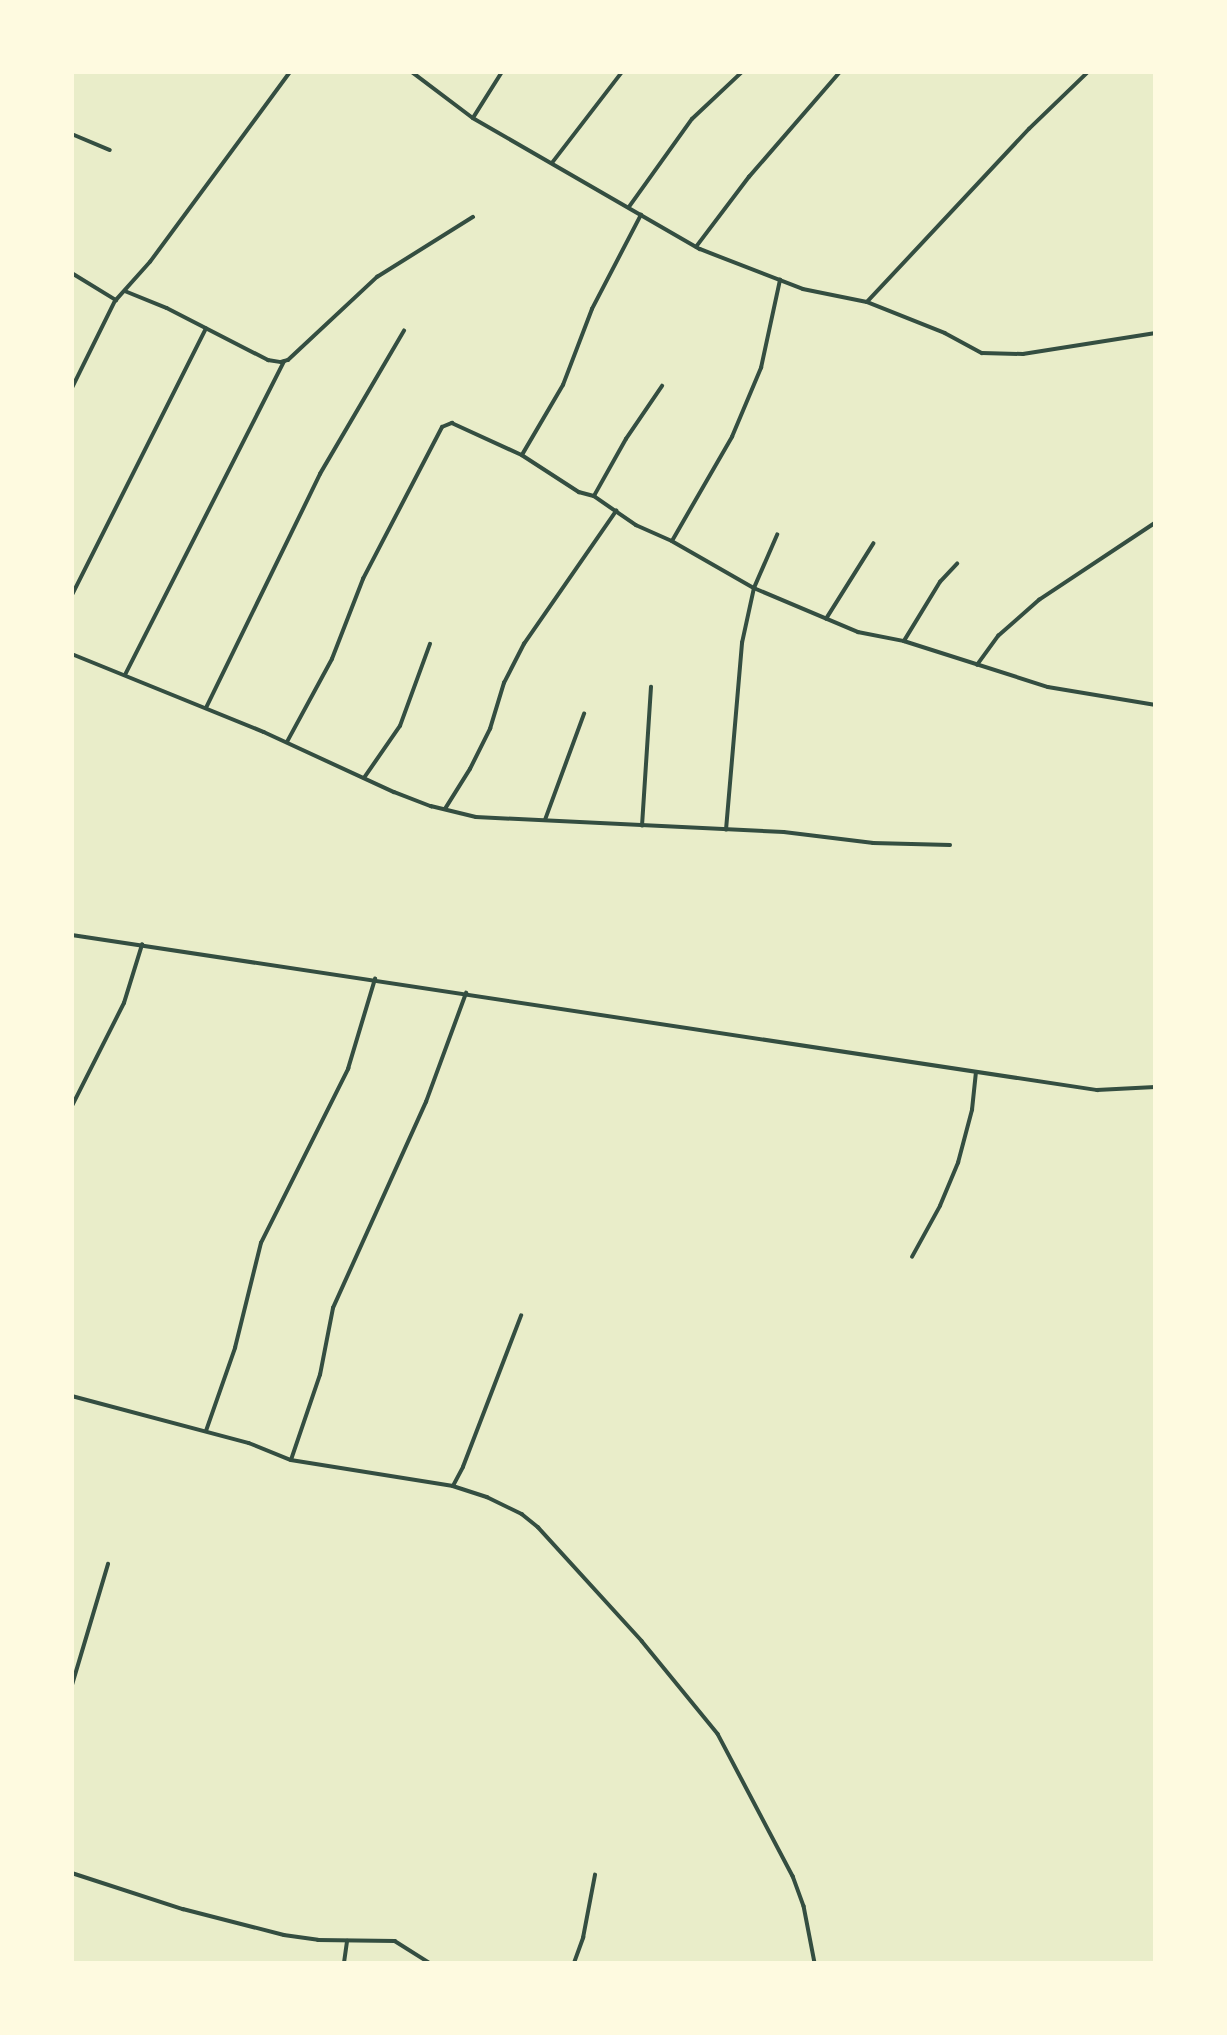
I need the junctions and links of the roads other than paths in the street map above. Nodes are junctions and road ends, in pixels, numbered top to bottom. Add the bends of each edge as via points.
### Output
1 (290, 72) edge
2 (412, 72) edge
3 (502, 72) edge
4 (622, 72) edge
5 (742, 72) edge
6 (840, 72) edge
7 (1088, 72) edge
8 (473, 118) junction
9 (72, 134) edge
10 (110, 150) dead end
11 (552, 163) junction
12 (629, 207) junction
13 (641, 215) junction
14 (473, 217) dead end
15 (696, 247) junction
16 (72, 273) edge
17 (780, 280) junction
18 (125, 291) junction
19 (116, 300) junction
20 (867, 302) junction
21 (206, 329) junction
22 (404, 331) dead end
23 (1155, 333) edge
24 (285, 361) junction
25 (662, 386) dead end
26 (72, 389) edge
27 (522, 455) junction
28 (594, 496) junction
29 (616, 511) junction
30 (1155, 523) edge
31 (777, 535) dead end
32 (672, 541) junction
33 (873, 544) dead end
34 (957, 564) dead end
35 (754, 587) junction
36 (72, 595) edge
37 (826, 619) junction
38 (904, 641) junction
39 (430, 644) dead end
40 (72, 654) edge
41 (977, 665) junction
42 (125, 675) junction
43 (651, 687) dead end
44 (1155, 705) edge
45 (206, 708) junction
46 (584, 714) dead end
47 (287, 742) junction
48 (364, 778) junction
49 (444, 810) junction
50 (545, 820) junction
51 (642, 825) junction
52 (726, 830) junction
53 (950, 845) dead end
54 (72, 936) edge
55 (142, 945) junction
56 (375, 979) junction
57 (466, 993) junction
58 (976, 1073) junction
59 (1155, 1087) edge
60 (72, 1106) edge
61 (912, 1257) dead end
62 (521, 1316) dead end
63 (72, 1396) edge
64 (206, 1431) junction
65 (291, 1460) junction
66 (453, 1486) junction
67 (108, 1564) dead end
68 (72, 1685) edge
69 (72, 1873) edge
70 (595, 1875) dead end
71 (347, 1941) junction
72 (344, 1963) edge
73 (430, 1963) edge
74 (574, 1963) edge
75 (815, 1963) edge

1 - 18 street
2 - 8 street
3 - 8 street
4 - 11 street
5 - 12 street via 692,119
6 - 15 street via 749,177
7 - 20 street
8 - 11 street
9 - 10 street
11 - 12 street
12 - 13 street
13 - 15 street
13 - 27 street via 592,309 563,385
14 - 24 street via 377,276
15 - 17 street
16 - 19 street
17 - 20 street
17 - 32 street via 761,368 732,437
18 - 19 street
18 - 21 street
19 - 26 street
20 - 23 street via 982,353 1023,354
21 - 24 street via 268,360
21 - 36 street
22 - 45 street via 320,474
24 - 42 street
25 - 28 street
27 - 28 street via 579,492
27 - 47 street via 452,423 442,427 363,579 332,659
28 - 29 street
29 - 32 street
29 - 49 street via 524,644 504,683 490,729
30 - 41 street via 1039,600 998,636
31 - 35 street
32 - 35 street
33 - 37 street
34 - 38 street via 940,582
35 - 37 street
35 - 52 street via 736,691
37 - 38 street via 858,632
38 - 41 street
39 - 48 street via 400,726
40 - 42 street
41 - 44 street via 1048,687
42 - 45 street
43 - 51 street
45 - 47 street
46 - 50 street
47 - 48 street
48 - 49 street
49 - 50 street via 476,817
50 - 51 street
51 - 52 street
52 - 53 street
54 - 55 street
55 - 56 street
55 - 60 street via 124,1003
56 - 57 street
56 - 64 street via 348,1069 261,1243 235,1348
57 - 58 street
57 - 65 street via 426,1102 333,1308 320,1375
58 - 59 street via 1097,1090
58 - 61 street via 958,1163
62 - 66 street
63 - 64 street
64 - 65 street
65 - 66 street
66 - 75 street via 507,1506 538,1527 642,1641 718,1734 793,1876
67 - 68 street
69 - 71 street via 284,1935
70 - 74 street
71 - 72 street
71 - 73 street via 395,1941

